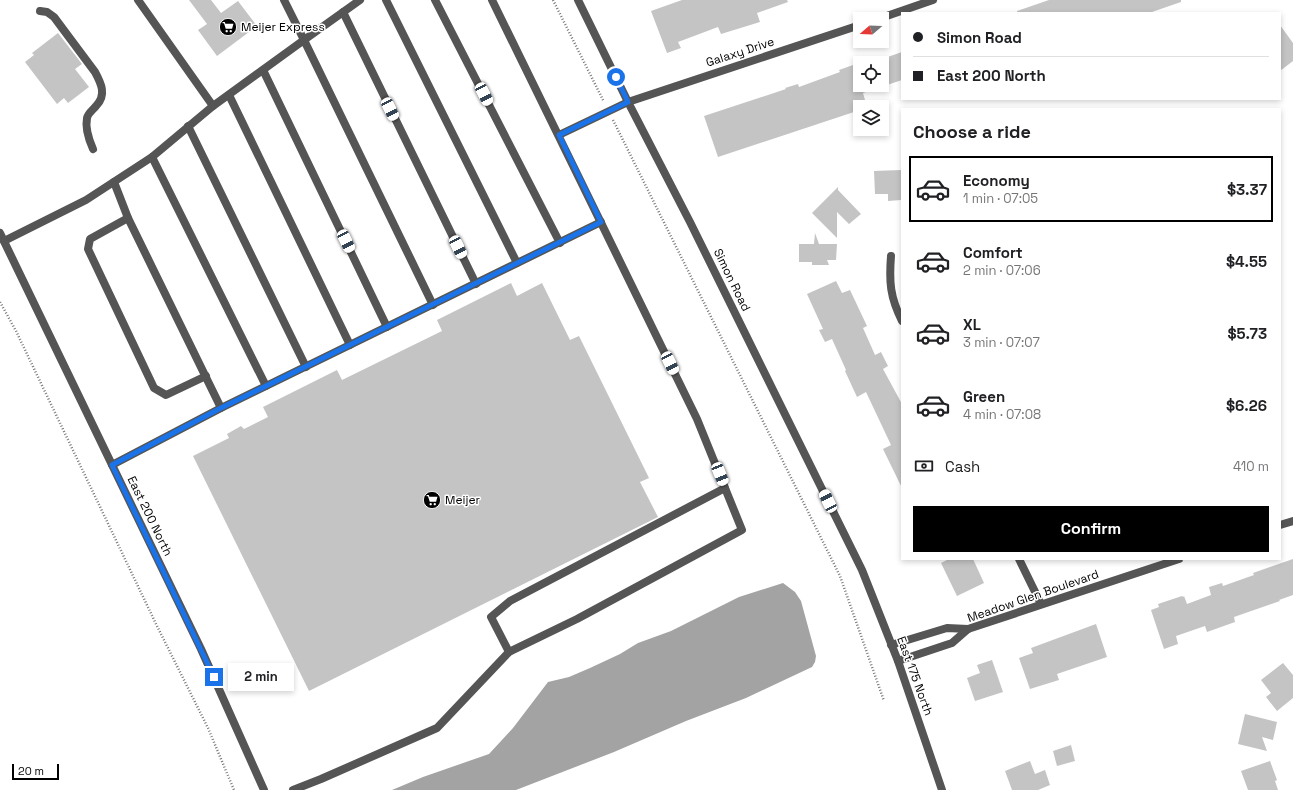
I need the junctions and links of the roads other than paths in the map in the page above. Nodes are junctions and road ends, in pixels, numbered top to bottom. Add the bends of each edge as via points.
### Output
1 (138, 0) edge
2 (284, 0) edge
3 (360, 0) edge
4 (386, 0) edge
5 (435, 0) edge
6 (492, 0) edge
7 (578, 0) edge
8 (933, 0) edge
9 (40, 11) dead end
10 (343, 12) junction
11 (889, 15) edge
12 (853, 27) edge
13 (304, 40) junction
14 (263, 70) junction
15 (229, 94) junction
16 (628, 102) junction
17 (213, 106) junction
18 (188, 126) junction
19 (559, 135) junction
20 (93, 149) dead end
21 (152, 157) junction
22 (114, 182) junction
23 (128, 218) junction
24 (601, 222) junction
25 (0, 233) edge
26 (4, 241) junction
27 (560, 242) junction
28 (891, 256) dead end
29 (517, 263) junction
30 (476, 284) junction
31 (433, 305) junction
32 (901, 319) edge
33 (387, 327) junction
34 (350, 345) junction
35 (306, 367) junction
36 (206, 376) junction
37 (266, 386) junction
38 (221, 408) junction
39 (112, 465) junction
40 (725, 488) junction
41 (1293, 521) edge
42 (1281, 525) edge
43 (1019, 560) edge
44 (1176, 560) edge
45 (862, 570) joint
46 (1041, 604) junction
47 (968, 629) junction
48 (891, 645) junction
49 (509, 652) junction
50 (898, 661) junction
51 (264, 790) edge
52 (293, 790) edge
53 (942, 790) edge

1 - 17 street
2 - 13 street
3 - 10 street
4 - 29 street
5 - 27 street
6 - 19 street
7 - 16 street, Simon Road
8 - 11 street
9 - 20 street via 54,17 100,81 101,101 87,118 89,139
10 - 13 street
10 - 30 street
12 - 16 street, Galaxy Drive
13 - 14 street
13 - 31 street
14 - 15 street
14 - 33 street
15 - 17 street
15 - 34 street
16 - 19 street, Galaxy Drive
16 - 45 street, Simon Road
17 - 18 street
18 - 21 street
18 - 35 street
19 - 24 street
21 - 22 street
21 - 37 street
22 - 23 street
22 - 26 street via 86,200
23 - 36 street
23 - 36 street via 90,239 88,249 154,388 166,395
24 - 27 street
24 - 40 street via 697,419
25 - 26 street, East 200 North
26 - 39 street, East 200 North
27 - 29 street
28 - 32 street via 891,290 894,305
29 - 30 street
30 - 31 street
31 - 33 street
33 - 34 street
34 - 35 street
35 - 37 street
36 - 38 street
37 - 38 street
38 - 39 street
39 - 51 street, East 200 North via 201,649
40 - 49 street via 510,600 491,617
40 - 49 street via 742,530 577,619
41 - 42 street
43 - 46 street
44 - 46 street, Meadow Glen Boulevard
45 - 48 street, East 175 North
46 - 47 street, Meadow Glen Boulevard
47 - 48 street via 947,628
47 - 50 street, Meadow Glen Boulevard via 952,643
48 - 50 street, East 175 North
49 - 52 street via 437,728
50 - 53 street, East 175 North

